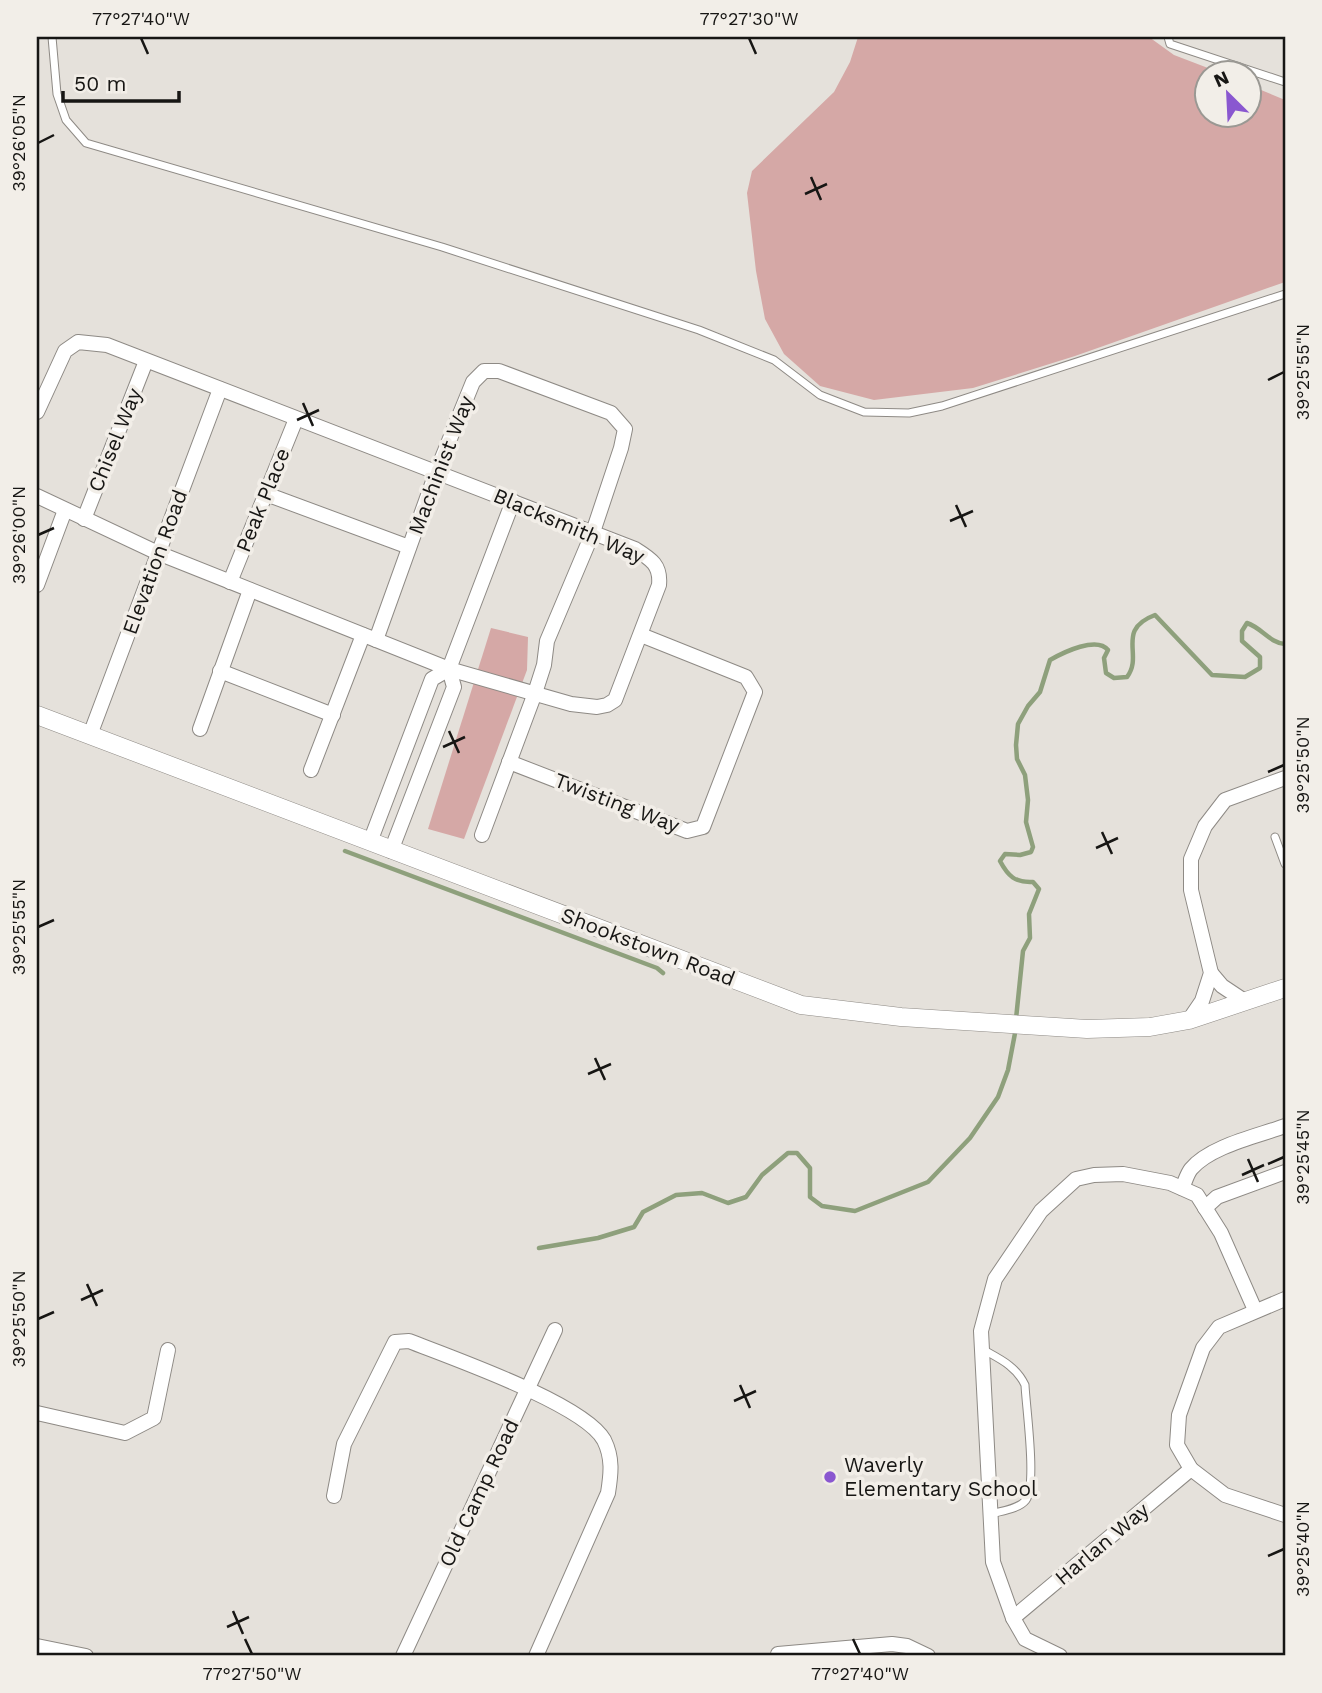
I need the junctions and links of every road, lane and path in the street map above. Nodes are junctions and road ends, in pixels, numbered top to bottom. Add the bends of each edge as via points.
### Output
1 (52, 37) edge
2 (1168, 37) edge
3 (1285, 82) edge
4 (1285, 294) edge
5 (146, 362) junction
6 (220, 389) junction
7 (38, 406) edge
8 (296, 419) junction
9 (436, 473) junction
10 (266, 494) junction
11 (37, 496) edge
12 (513, 502) junction
13 (65, 510) junction
14 (84, 519) junction
15 (593, 532) junction
16 (410, 547) junction
17 (158, 553) junction
18 (38, 579) edge
19 (230, 582) junction
20 (250, 590) junction
21 (640, 635) junction
22 (370, 637) junction
23 (449, 669) junction
24 (220, 671) junction
25 (535, 693) junction
26 (37, 715) edge
27 (333, 715) junction
28 (200, 729) dead end
29 (90, 735) junction
30 (509, 762) junction
31 (311, 770) dead end
32 (1285, 778) edge
33 (482, 835) dead end
34 (1275, 837) dead end
35 (370, 842) junction
36 (391, 851) junction
37 (1285, 864) edge
38 (1211, 972) junction
39 (1285, 988) edge
40 (1246, 1002) junction
41 (1189, 1020) junction
42 (1285, 1126) edge
43 (1285, 1172) edge
44 (1182, 1188) junction
45 (1205, 1208) junction
46 (1285, 1299) edge
47 (1255, 1310) junction
48 (555, 1330) dead end
49 (982, 1349) junction
50 (168, 1350) dead end
51 (526, 1389) junction
52 (37, 1413) edge
53 (1191, 1469) junction
54 (334, 1496) dead end
55 (990, 1514) junction
56 (1285, 1515) edge
57 (1013, 1618) junction
58 (37, 1646) edge
59 (774, 1655) edge
60 (86, 1656) edge
61 (403, 1656) edge
62 (536, 1656) edge
63 (928, 1656) edge
64 (1060, 1656) edge

1 - 4 lane via 57,94 66,120 86,143 442,247 699,330 774,360 820,395 864,412 909,413 942,406
2 - 3 lane via 1170,44
5 - 6 street, Blacksmith Way
5 - 7 street, Blacksmith Way via 107,345 78,342 65,351
5 - 14 street, Chisel Way
6 - 8 street, Blacksmith Way
6 - 17 street, Elevation Road
8 - 9 street, Blacksmith Way
8 - 10 street, Peak Place
9 - 12 street, Blacksmith Way
9 - 15 street, Machinist Way via 473,382 484,371 499,371 611,413 625,429
9 - 16 street, Machinist Way
10 - 16 street
10 - 19 street, Peak Place
11 - 13 street, Blacksmith Way
12 - 15 street, Blacksmith Way
12 - 23 street
13 - 14 street, Blacksmith Way
13 - 18 street
14 - 17 street, Blacksmith Way
15 - 21 street, Blacksmith Way via 635,549 657,565 659,585
15 - 25 street, Machinist Way via 547,642
16 - 22 street, Machinist Way
17 - 19 street, Blacksmith Way
17 - 29 street, Elevation Road
19 - 20 street, Blacksmith Way
20 - 22 street, Blacksmith Way
20 - 24 street
21 - 25 street, Blacksmith Way via 618,693 607,705 571,704
21 - 30 street, Twisting Way via 746,677 755,692 703,827 687,831
22 - 23 street, Blacksmith Way
22 - 27 street, Machinist Way
23 - 25 street, Blacksmith Way
23 - 35 street via 432,678
23 - 36 street via 454,687
24 - 27 street
24 - 28 street
25 - 30 street, Machinist Way
26 - 29 street, Shookstown Road
27 - 31 street, Machinist Way
29 - 35 street, Shookstown Road
30 - 33 street, Machinist Way
32 - 38 street via 1224,800 1205,825 1191,859 1191,890
34 - 37 lane
35 - 36 street, Shookstown Road
36 - 41 street, Shookstown Road via 801,1005 901,1017 1087,1029 1150,1027
38 - 40 street
38 - 41 street via 1202,1001
39 - 40 street, Shookstown Road
40 - 41 street, Shookstown Road
42 - 44 street via 1202,1159 1190,1170
43 - 45 street via 1217,1197
44 - 45 street via 1197,1195
44 - 49 street via 1123,1174 1076,1179 1041,1211 995,1279 981,1331
45 - 47 street via 1222,1233
46 - 47 street
47 - 53 street via 1219,1327 1203,1348 1179,1415 1177,1445
48 - 51 street, Old Camp Road
49 - 55 street
49 - 55 lane via 1011,1365 1025,1385 1031,1484 1026,1500 1017,1507
50 - 52 street via 154,1418 125,1433
51 - 54 street via 410,1341 395,1342 344,1444
51 - 61 street, Old Camp Road
51 - 62 street via 590,1423 603,1439 611,1471 608,1493
53 - 56 street via 1225,1495
53 - 57 street, Harlan Way
55 - 57 street via 993,1562
57 - 64 street via 1025,1639
58 - 60 street
59 - 63 street via 892,1644

